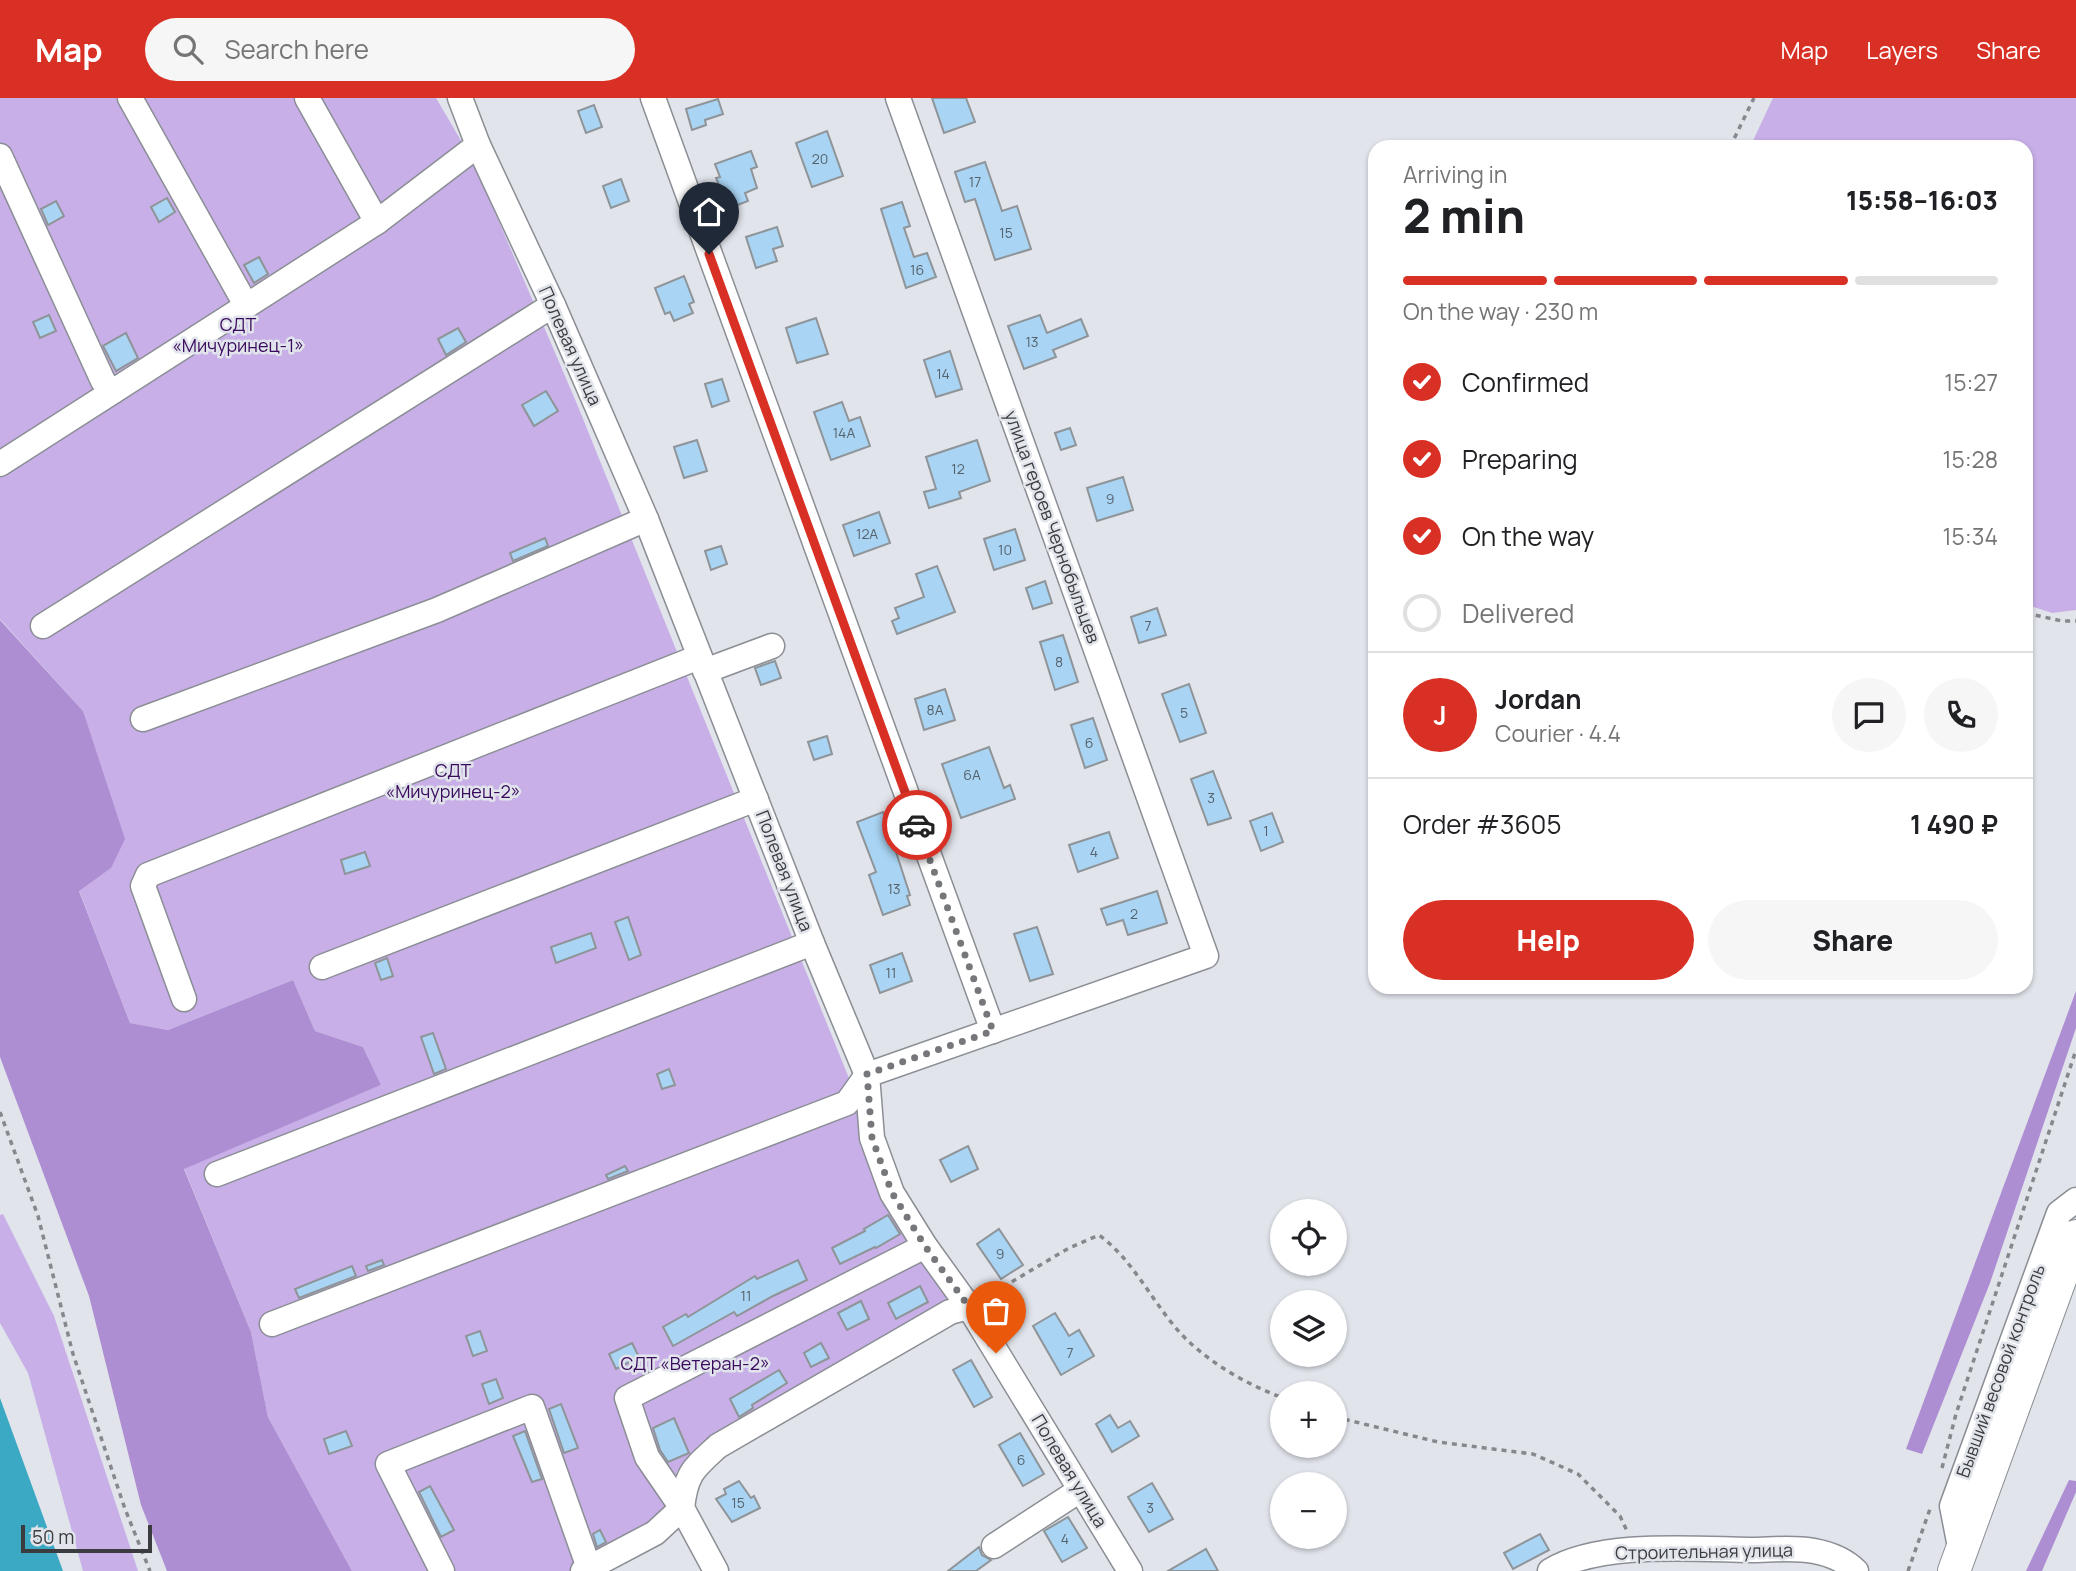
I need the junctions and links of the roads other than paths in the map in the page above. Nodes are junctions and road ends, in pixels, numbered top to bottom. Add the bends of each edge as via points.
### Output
1 (130, 98) edge
2 (307, 98) edge
3 (460, 98) edge
4 (653, 98) edge
5 (898, 98) edge
6 (478, 145) junction
7 (0, 156) edge
8 (377, 222) junction
9 (246, 305) junction
10 (553, 305) junction
11 (112, 392) junction
12 (0, 464) edge
13 (646, 519) junction
14 (44, 626) dead end
15 (772, 646) dead end
16 (702, 664) junction
17 (143, 719) dead end
18 (757, 799) junction
19 (812, 943) junction
20 (322, 967) dead end
21 (184, 999) dead end
22 (993, 1031) junction
23 (867, 1074) junction
24 (217, 1174) dead end
25 (2076, 1200) edge
26 (2076, 1236) edge
27 (925, 1246) junction
28 (969, 1307) junction
29 (272, 1324) dead end
30 (1080, 1490) junction
31 (682, 1508) junction
32 (995, 1546) dead end
33 (1958, 1562) edge
34 (586, 1569) edge
35 (442, 1571) edge
36 (716, 1571) edge
37 (1130, 1571) edge
38 (1550, 1571) edge
39 (1856, 1571) edge

1 - 9 street
2 - 8 street
3 - 6 street, Полевая улица
4 - 22 street
5 - 22 street, улица героев Чернобыльцев via 1206,956
6 - 8 street
6 - 10 street, Полевая улица
7 - 11 street
8 - 9 street
9 - 11 street
10 - 13 street, Полевая улица
10 - 14 street
11 - 12 street
13 - 16 street, Полевая улица
13 - 17 street via 437,610
15 - 16 street
16 - 18 street, Полевая улица
16 - 21 street via 148,875 143,886
18 - 19 street, Полевая улица
18 - 20 street
19 - 23 street, Полевая улица
19 - 24 street
22 - 23 street
23 - 27 street, Полевая улица via 872,1138 892,1193
23 - 29 street via 847,1103
25 - 33 street, Бывший весовой контроль via 2059,1213 1952,1506
26 - 33 main road
27 - 28 street, Полевая улица
27 - 31 street via 627,1398 647,1457
28 - 30 street, Полевая улица
28 - 31 street via 950,1312 718,1446 685,1483
30 - 32 street
30 - 37 street, Полевая улица
31 - 34 street via 655,1533
31 - 36 street
34 - 35 street via 532,1408 388,1464
38 - 39 street, Строительная улица via 1597,1554 1636,1550 1813,1550 1846,1560

